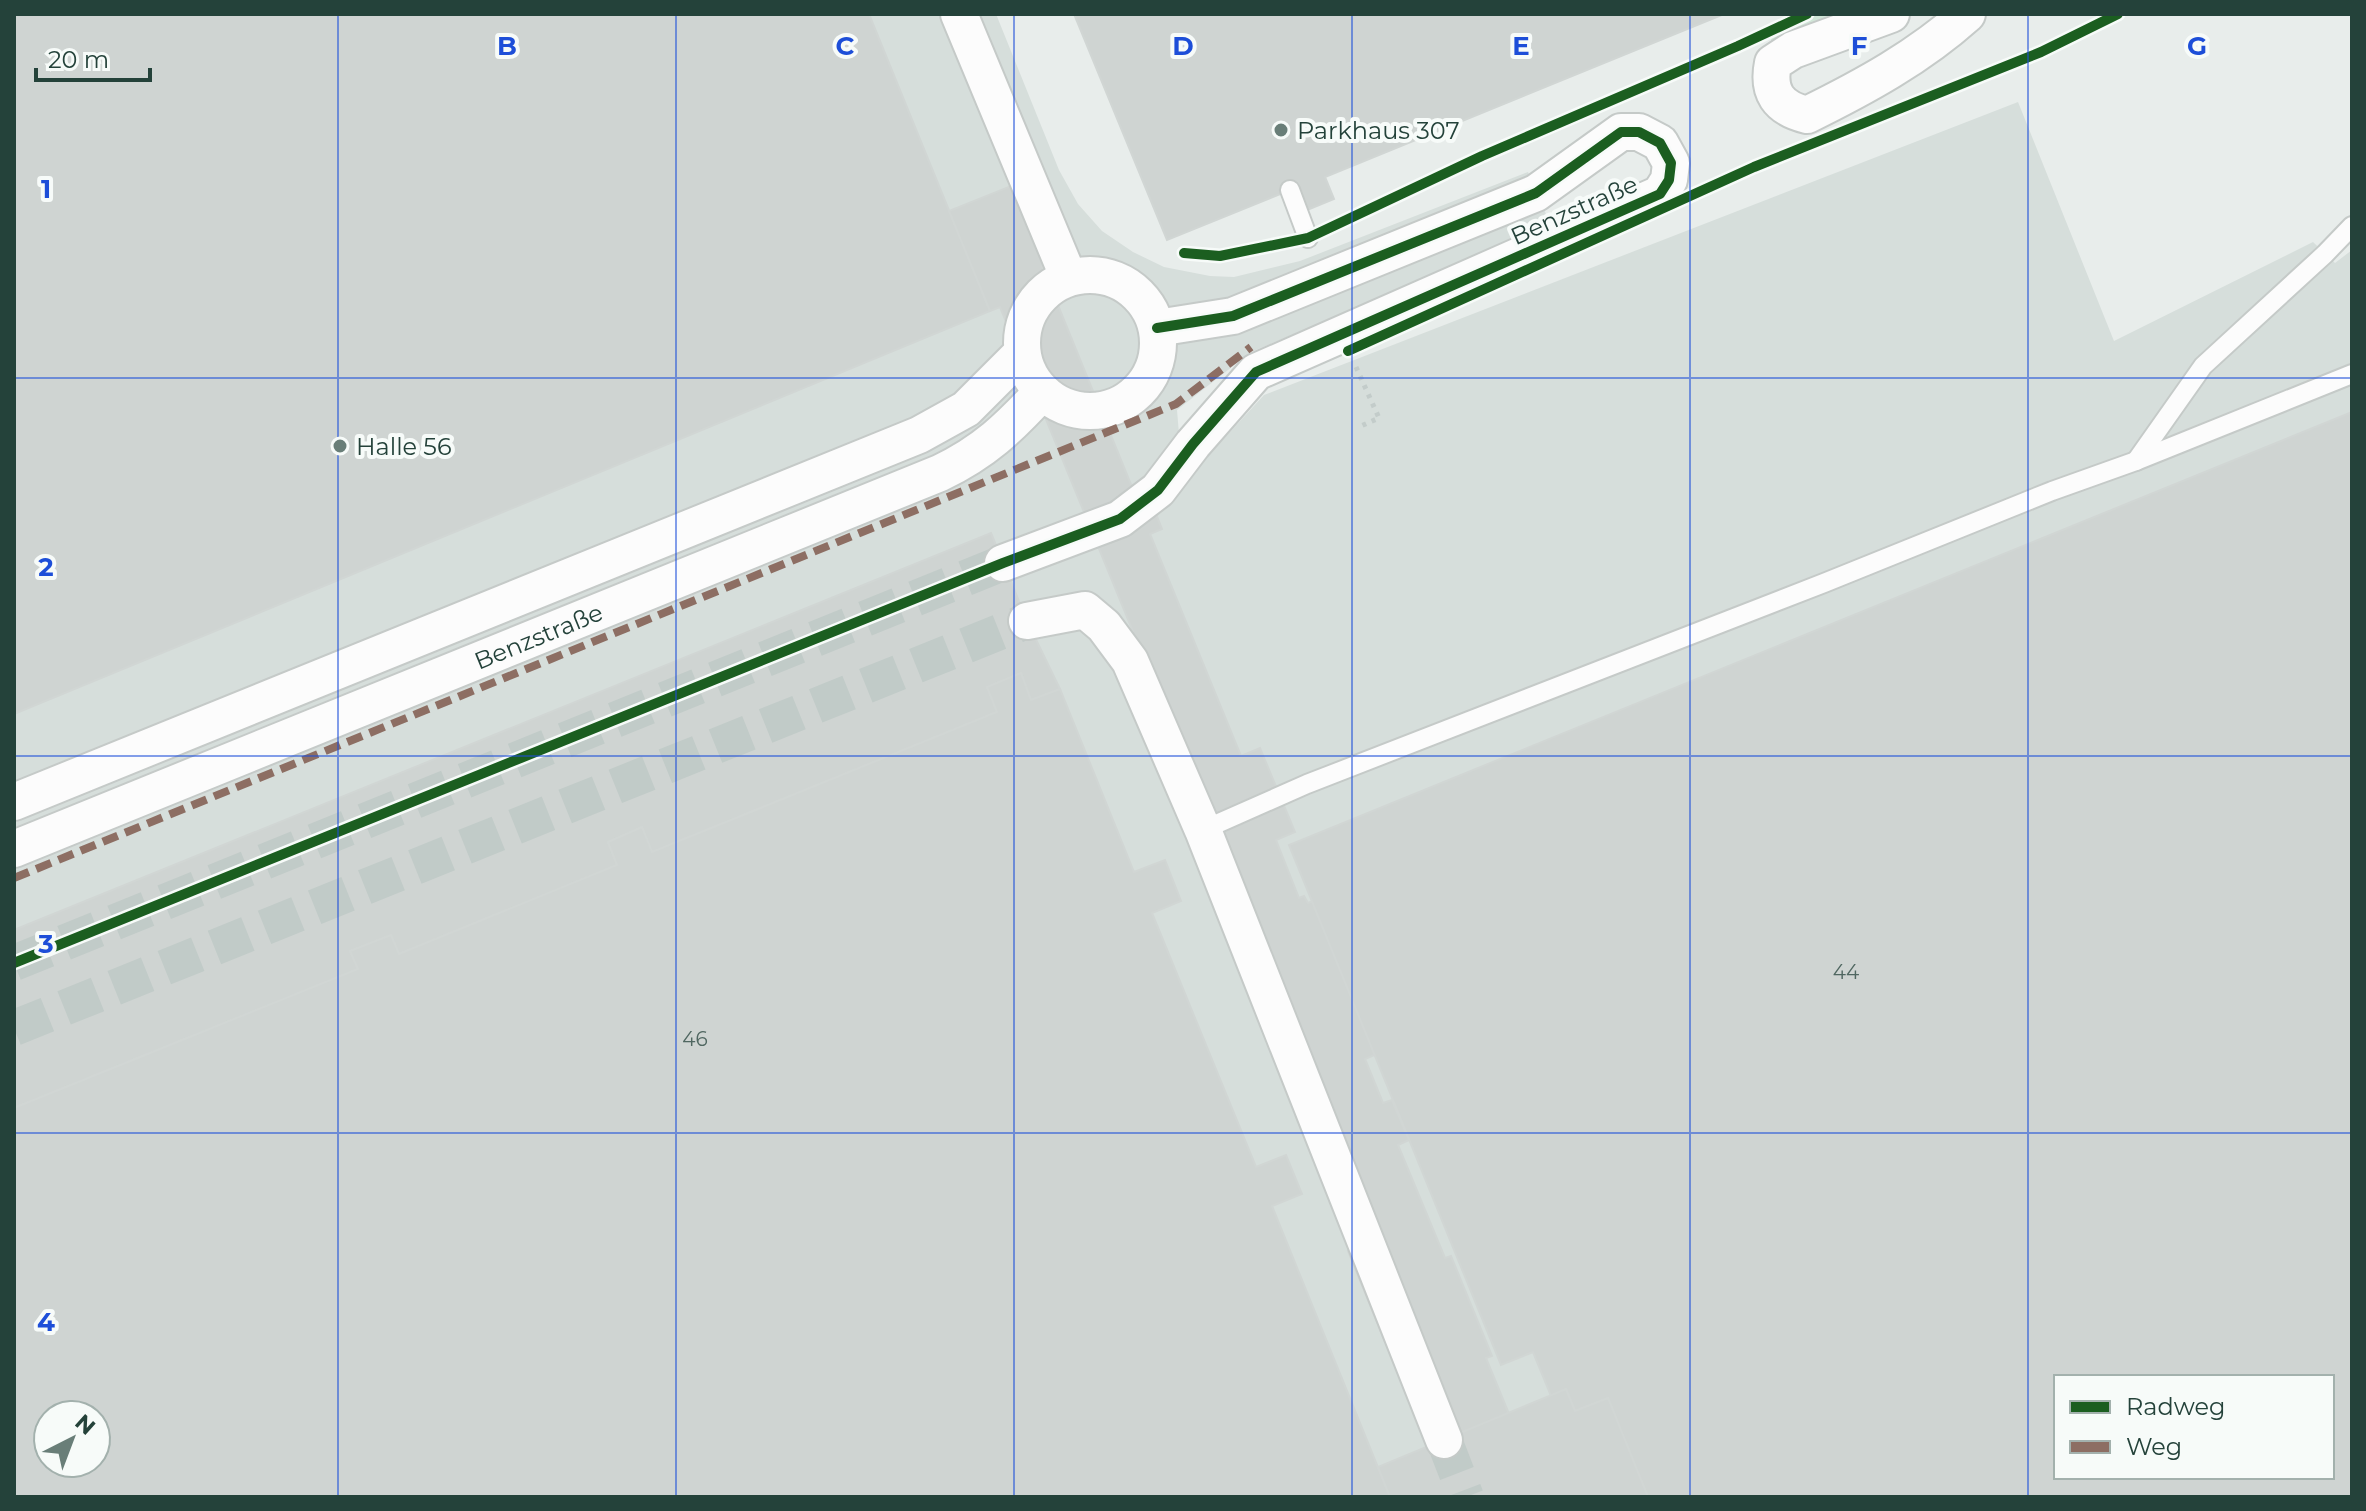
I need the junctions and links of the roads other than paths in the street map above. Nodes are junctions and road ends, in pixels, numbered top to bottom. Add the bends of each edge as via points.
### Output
1 (959, 14) edge
2 (1891, 14) edge
3 (1967, 14) edge
4 (1290, 190) dead end
5 (2352, 226) edge
6 (1308, 238) dead end
7 (1068, 276) junction
8 (1157, 328) junction
9 (1022, 353) junction
10 (2352, 374) edge
11 (1042, 392) junction
12 (2136, 461) junction
13 (1003, 563) tunnel mouth
14 (1027, 621) tunnel mouth
15 (14, 802) edge
16 (1203, 830) junction
17 (14, 849) edge
18 (1444, 1440) tunnel mouth

1 - 7 street
2 - 3 street via 1793,50 1773,63 1770,81 1778,100 1807,115 1881,77
4 - 6 lane
5 - 12 lane via 2203,366
7 - 8 street via 1111,277 1131,288 1148,306
7 - 9 street via 1030,309 1022,330
8 - 11 street via 1153,371 1124,403 1103,411 1081,411
8 - 13 street, Benzstraße via 1233,316 1536,193 1621,132 1639,132 1660,143 1671,163 1660,194 1256,372 1158,490 1120,519
9 - 11 street via 1028,374
9 - 15 street via 966,409 919,435
10 - 12 lane
11 - 17 street, Benzstraße via 1004,434 940,473
12 - 16 lane via 1307,784
14 - 16 street via 1085,610 1104,626 1130,661
16 - 18 street

